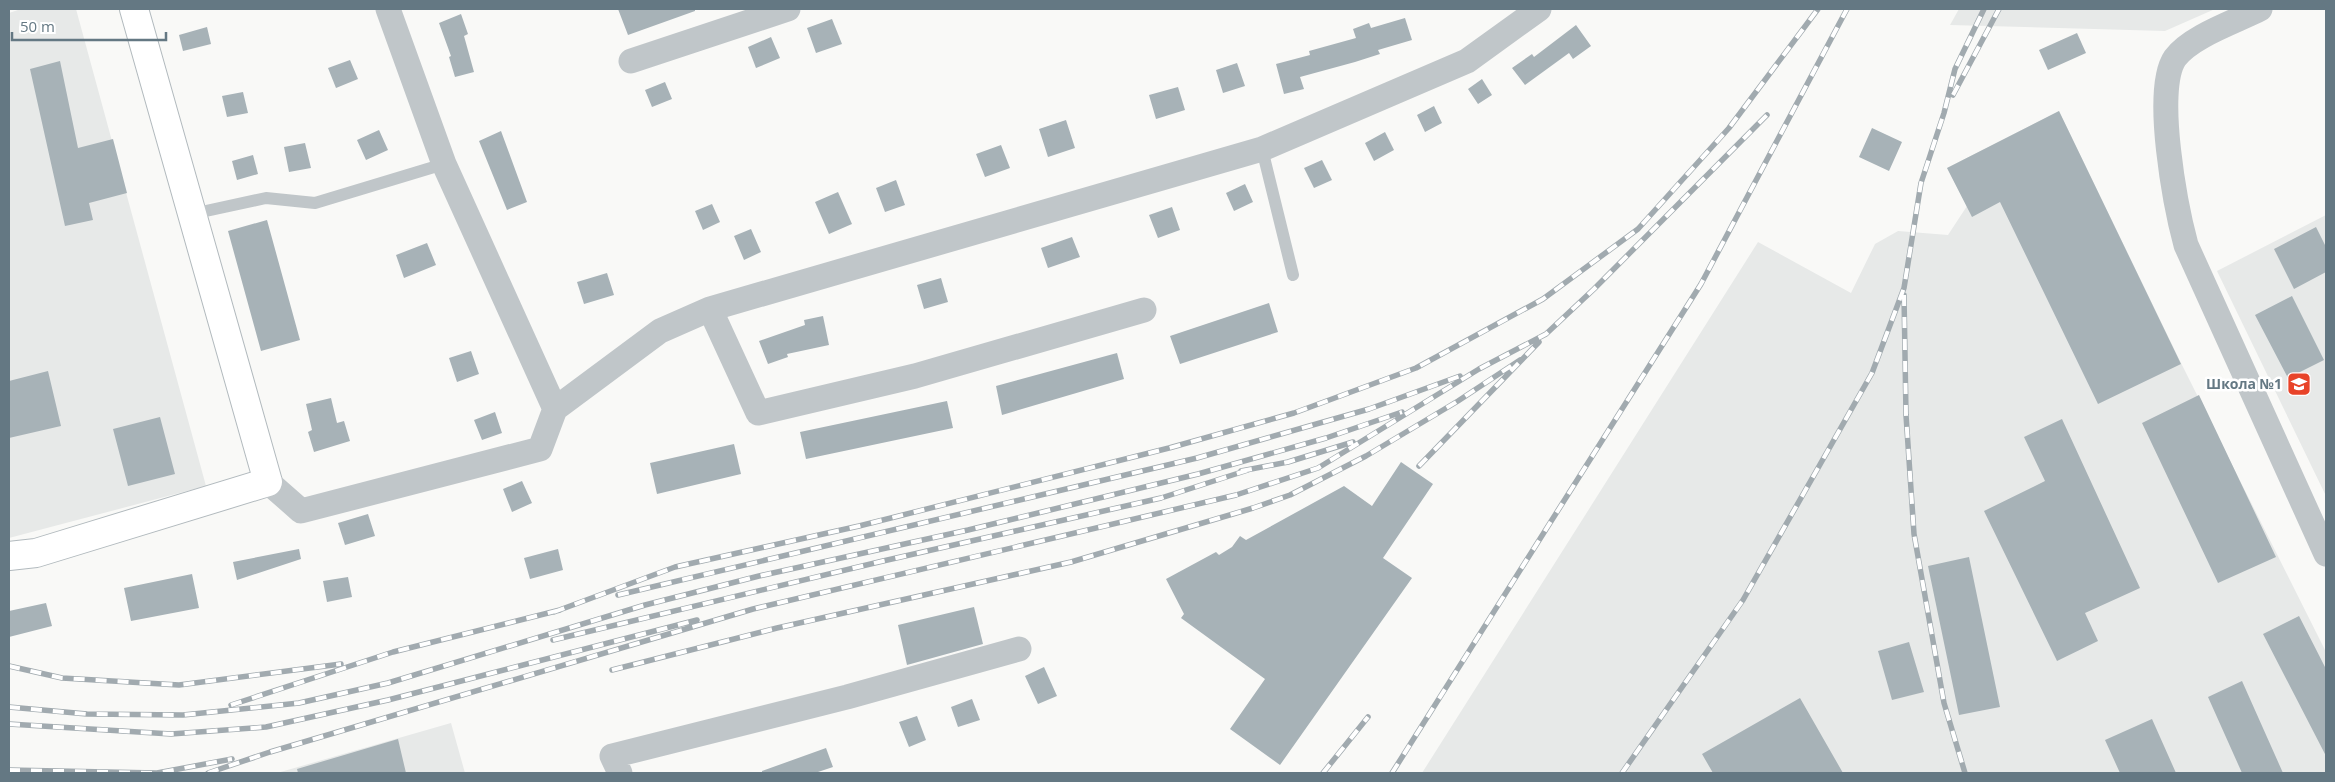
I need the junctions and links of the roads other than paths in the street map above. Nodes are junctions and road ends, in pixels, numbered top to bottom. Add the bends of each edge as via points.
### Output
1 (134, 9) edge
2 (388, 9) edge
3 (788, 9) edge
4 (1539, 9) edge
5 (2260, 9) edge
6 (631, 61) dead end
7 (1262, 149) junction
8 (444, 164) junction
9 (192, 214) junction
10 (1293, 275) dead end
11 (710, 309) junction
12 (1144, 310) dead end
13 (555, 409) junction
14 (268, 482) junction
15 (2326, 554) edge
16 (9, 556) edge
17 (1019, 649) dead end
18 (620, 773) edge

1 - 9 street
2 - 8 street
3 - 6 street
4 - 7 street via 1467,61
5 - 15 street via 2194,42 2175,58 2168,80 2167,141 2186,245
7 - 10 lane
7 - 11 street
8 - 9 lane via 315,203 266,198
8 - 13 street
9 - 14 street
11 - 12 street via 758,413 915,376
11 - 13 street via 660,331
13 - 14 street via 540,449 300,511
14 - 16 street via 36,554
17 - 18 street via 847,697 612,756

